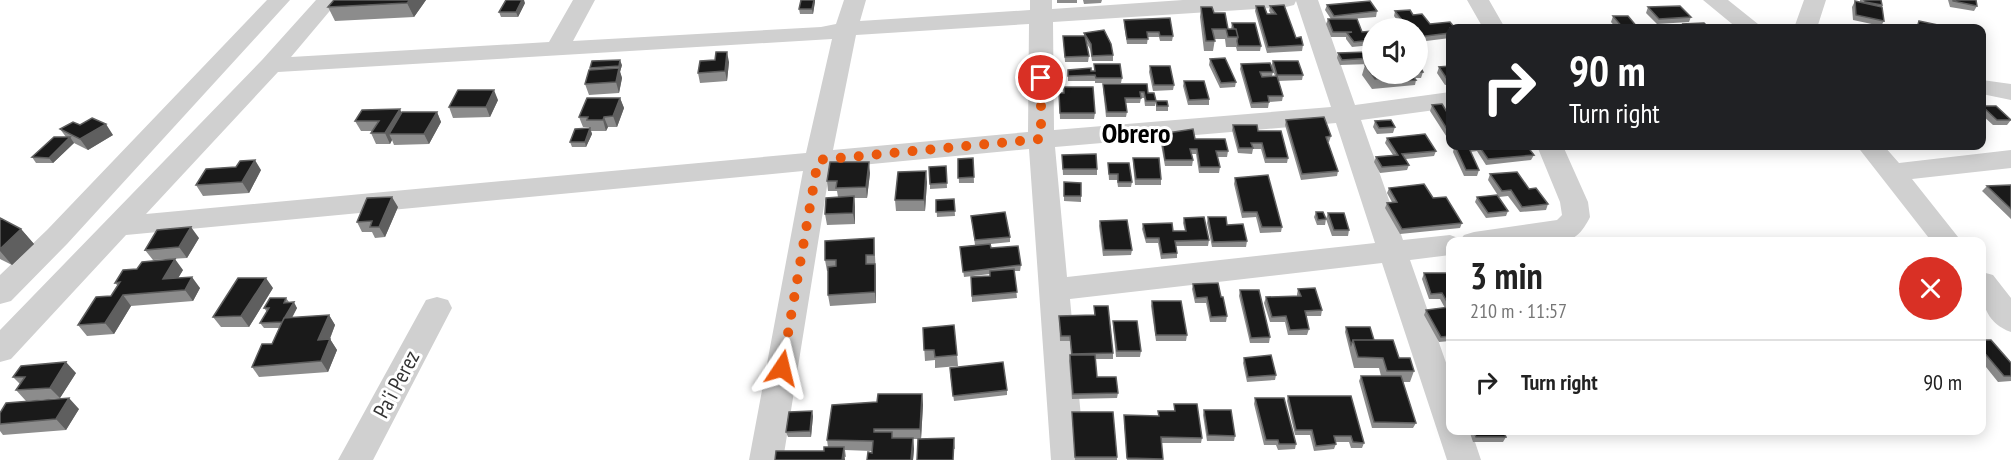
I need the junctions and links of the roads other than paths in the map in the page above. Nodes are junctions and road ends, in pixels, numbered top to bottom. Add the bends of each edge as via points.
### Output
1 (279, 0) edge
2 (328, 0) edge
3 (584, 0) edge
4 (855, 0) edge
5 (1286, 0) edge
6 (1307, 0) edge
7 (1478, 0) edge
8 (1714, 0) edge
9 (1815, 0) edge
10 (1040, 8) edge
11 (1492, 24) edge
12 (1745, 24) edge
13 (1807, 24) edge
14 (846, 29) junction
15 (557, 49) junction
16 (271, 65) junction
17 (1986, 88) edge
18 (2011, 92) edge
19 (1446, 101) edge
20 (1346, 114) junction
21 (1041, 139) junction
22 (1552, 150) edge
23 (1873, 150) edge
24 (2011, 159) edge
25 (818, 160) junction
26 (1892, 173) junction
27 (118, 226) junction
28 (1509, 237) edge
29 (1944, 237) edge
30 (1446, 245) edge
31 (1393, 252) junction
32 (41, 253) junction
33 (90, 256) junction
34 (1986, 288) edge
35 (1054, 289) junction
36 (0, 293) edge
37 (437, 308) dead end
38 (2011, 320) edge
39 (0, 350) edge
40 (1446, 408) edge
41 (1456, 435) edge
42 (355, 460) edge
43 (766, 460) edge
44 (1068, 460) edge
45 (1464, 460) edge

1 - 32 street
2 - 16 street
3 - 15 street
4 - 14 street
5 - 10 street
6 - 20 street
7 - 11 street
8 - 12 street
9 - 13 street
10 - 14 street
10 - 21 street
14 - 15 street via 822,34
14 - 25 street
15 - 16 street
16 - 27 street
17 - 18 street
19 - 20 street
20 - 21 street
20 - 31 street
21 - 25 street
21 - 35 street
22 - 28 street via 1574,202 1576,217 1566,229
23 - 26 street
24 - 26 street
25 - 27 street
25 - 43 street
26 - 29 street
27 - 33 street
30 - 31 street
31 - 35 street
31 - 40 street
32 - 33 street
32 - 36 street
33 - 39 street
34 - 38 street
35 - 44 street
37 - 42 street, Pa'i Perez
41 - 45 street

